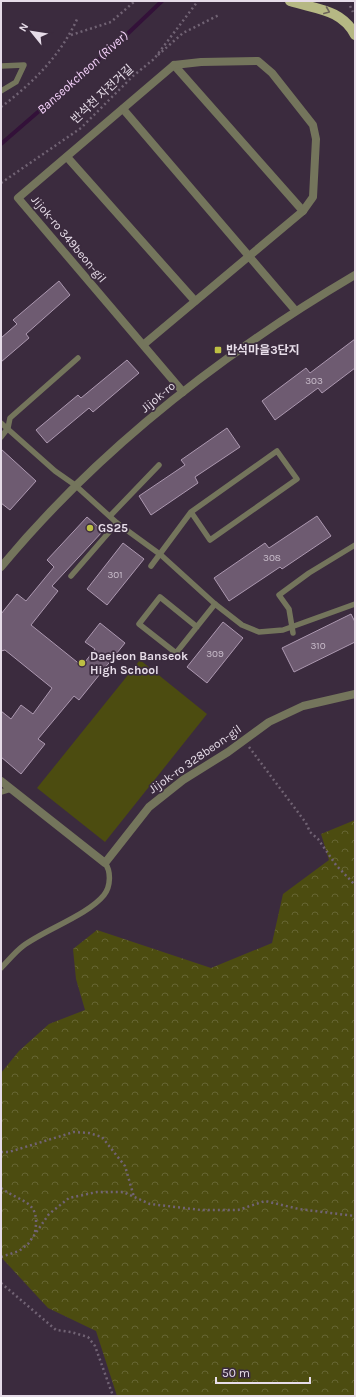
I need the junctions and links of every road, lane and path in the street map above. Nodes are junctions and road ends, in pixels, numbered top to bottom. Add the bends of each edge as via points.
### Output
1 (135, 1) edge
2 (198, 1) edge
3 (290, 1) edge
4 (350, 6) dead end
5 (355, 12) edge
6 (219, 15) dead end
7 (78, 17) dead end
8 (70, 35) junction
9 (355, 35) edge
10 (154, 59) junction
11 (174, 65) junction
12 (1, 66) edge
13 (1, 91) edge
14 (1, 107) edge
15 (123, 109) junction
16 (67, 157) junction
17 (1, 183) edge
18 (303, 210) junction
19 (248, 256) junction
20 (355, 275) edge
21 (195, 301) junction
22 (295, 310) junction
23 (143, 345) junction
24 (78, 358) dead end
25 (183, 392) junction
26 (1, 423) edge
27 (8, 428) junction
28 (1, 436) edge
29 (159, 465) dead end
30 (75, 485) junction
31 (191, 512) junction
32 (110, 516) junction
33 (117, 522) junction
34 (355, 545) edge
35 (161, 554) junction
36 (151, 566) dead end
37 (1, 567) edge
38 (71, 576) dead end
39 (215, 604) junction
40 (355, 604) edge
41 (197, 627) junction
42 (292, 630) junction
43 (355, 694) edge
44 (244, 741) junction
45 (1, 781) edge
46 (11, 788) junction
47 (1, 792) edge
48 (105, 863) junction
49 (355, 885) edge
50 (1, 968) edge
51 (1, 1152) edge
52 (1, 1188) edge
53 (135, 1197) junction
54 (355, 1216) edge
55 (35, 1233) junction
56 (1, 1257) edge
57 (1, 1283) edge
58 (113, 1396) edge

1 - 8 path via 111,22
2 - 10 path, 반석천 자전거길
3 -> 9 main road via 324,9 337,15 347,22
4 - 5 path
6 - 10 path via 182,33
7 - 8 path
8 - 14 path via 34,80
10 - 17 path, 반석천 자전거길 via 133,76 81,128
11 - 15 street, Jijok-ro 349beon-gil
11 - 18 street
11 - 18 street via 258,61 272,72 313,125 316,139 313,197
12 - 13 lane via 24,65 16,82
15 - 16 street, Jijok-ro 349beon-gil
15 - 19 street
16 - 21 street
16 - 23 street, Jijok-ro 349beon-gil via 18,198
18 - 19 street
19 - 21 street
19 - 22 street
20 - 22 street, Jijok-ro
21 - 23 street
22 - 25 street, Jijok-ro
23 - 25 street, Jijok-ro 349beon-gil
24 - 27 lane via 10,418
25 - 30 street, Jijok-ro
26 - 27 lane
27 - 28 lane
27 - 30 lane via 55,471
29 - 32 lane
30 - 32 lane
30 - 37 street, Jijok-ro
31 - 31 lane via 277,451 297,479 210,540
31 - 35 lane
32 - 33 lane
33 - 35 lane
33 - 38 lane
34 - 42 lane via 279,595 289,609
35 - 36 lane
35 - 39 lane
39 - 41 lane
39 - 42 lane via 242,625 259,632
40 - 42 lane
41 - 41 lane via 176,653 139,624 160,598
43 - 44 street, Jijok-ro 328beon-gil via 303,706 269,722
44 - 48 street, Jijok-ro 328beon-gil via 183,780 149,807
44 - 49 path via 306,823 310,832
45 - 46 street
46 - 47 lane
46 - 48 street
48 - 50 lane via 110,880 105,894 23,946
51 - 53 path via 9,1152 74,1132 102,1137 125,1166
52 - 55 path via 28,1201 37,1219
53 - 54 path via 150,1204 201,1210 238,1210 265,1201 299,1209
53 - 55 path via 123,1192 97,1192 69,1198 49,1214
55 - 56 path via 28,1244
57 - 58 path via 56,1330 88,1337 95,1346

